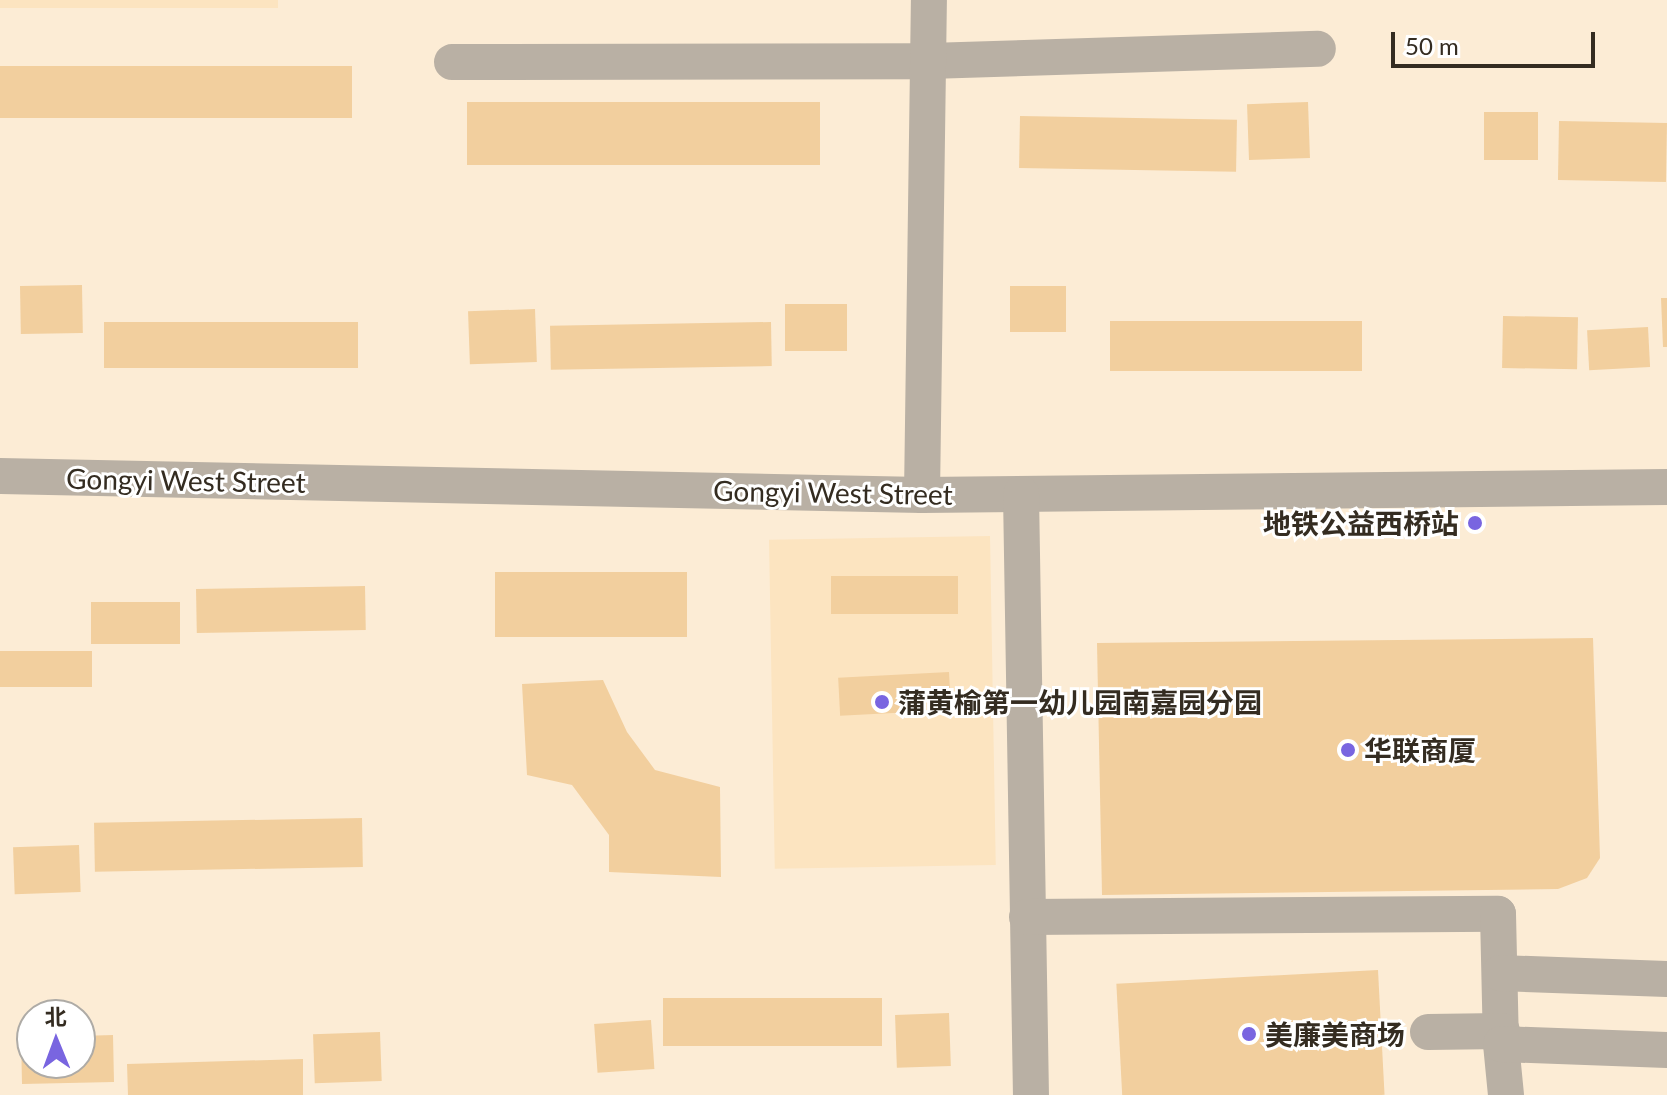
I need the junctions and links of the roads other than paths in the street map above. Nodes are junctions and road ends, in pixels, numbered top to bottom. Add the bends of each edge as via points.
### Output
1 (929, 0) edge
2 (1318, 49) dead end
3 (929, 61) junction
4 (452, 62) dead end
5 (0, 476) edge
6 (1667, 487) edge
7 (1021, 494) junction
8 (922, 495) junction
9 (1027, 917) junction
10 (1500, 973) junction
11 (1667, 979) edge
12 (1428, 1032) dead end
13 (1502, 1037) junction
14 (1667, 1050) edge
15 (1031, 1095) edge
16 (1506, 1095) edge

1 - 3 street
2 - 3 street
3 - 4 street
3 - 8 street
5 - 8 street, Gongyi West Street
6 - 7 street, Gongyi West Street
7 - 8 street, Gongyi West Street
7 - 9 street
9 - 10 street via 1498,914
9 - 15 street
10 - 11 street
10 - 13 street
12 - 13 street
13 - 14 street
13 - 16 street

